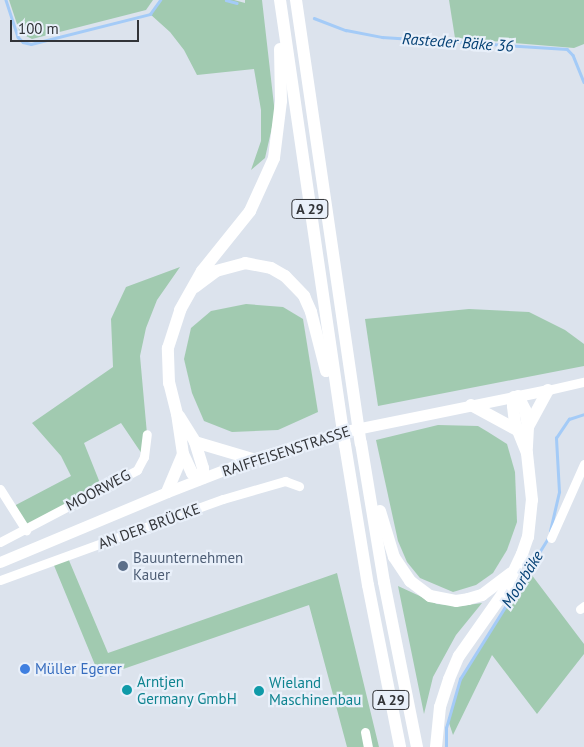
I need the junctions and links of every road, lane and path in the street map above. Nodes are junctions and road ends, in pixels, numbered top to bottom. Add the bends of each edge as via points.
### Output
1 (272, 0) edge
2 (280, 0) edge
3 (296, 0) edge
4 (190, 292) junction
5 (584, 382) edge
6 (548, 390) junction
7 (516, 397) junction
8 (471, 406) junction
9 (177, 414) junction
10 (522, 429) junction
11 (148, 434) dead end
12 (195, 442) junction
13 (361, 443) junction
14 (345, 445) junction
15 (182, 454) junction
16 (252, 459) junction
17 (584, 464) edge
18 (200, 479) junction
19 (299, 486) dead end
20 (0, 489) edge
21 (166, 492) junction
22 (26, 530) junction
23 (551, 538) dead end
24 (0, 542) edge
25 (0, 562) edge
26 (515, 570) junction
27 (0, 580) edge
28 (365, 732) dead end
29 (368, 747) edge
30 (400, 747) edge
31 (417, 747) edge
32 (436, 747) edge

1 - 4 highway via 280,52 281,101 274,158 250,211 202,271
2 - 14 highway, A 29
3 - 13 highway, A 29
4 - 9 highway, A 29 via 173,327 168,348 168,383
4 - 14 highway, A 29 via 216,271 244,263 271,268 297,287 317,330 333,414
5 - 6 street, RAIFFEISENSTRASSE
6 - 7 main road, RAIFFEISENSTRASSE
6 - 10 highway
7 - 8 main road, RAIFFEISENSTRASSE
7 - 10 highway via 513,406
8 - 10 highway
8 - 16 main road, RAIFFEISENSTRASSE via 394,420
9 - 12 highway, A 29
9 - 15 highway
10 - 26 highway via 532,500 528,537
11 - 22 street, MOORWEG via 144,457 137,470
12 - 16 highway
12 - 18 highway, A 29 via 203,468
13 - 26 highway, A 29 via 371,460 382,519 394,557 420,590 442,599 468,599 492,588
13 - 31 highway, A 29 via 384,582
14 - 30 highway, A 29
15 - 18 highway via 192,473
15 - 21 highway
16 - 18 main road, RAIFFEISENSTRASSE
17 - 23 street
18 - 21 main road, RAIFFEISENSTRASSE
19 - 27 street, AN DER BRÜCKE via 284,480 223,499
20 - 22 street
21 - 25 main road, RAIFFEISENSTRASSE
22 - 24 street, MOORWEG
26 - 32 highway via 504,592 459,656 440,707
28 - 29 street

